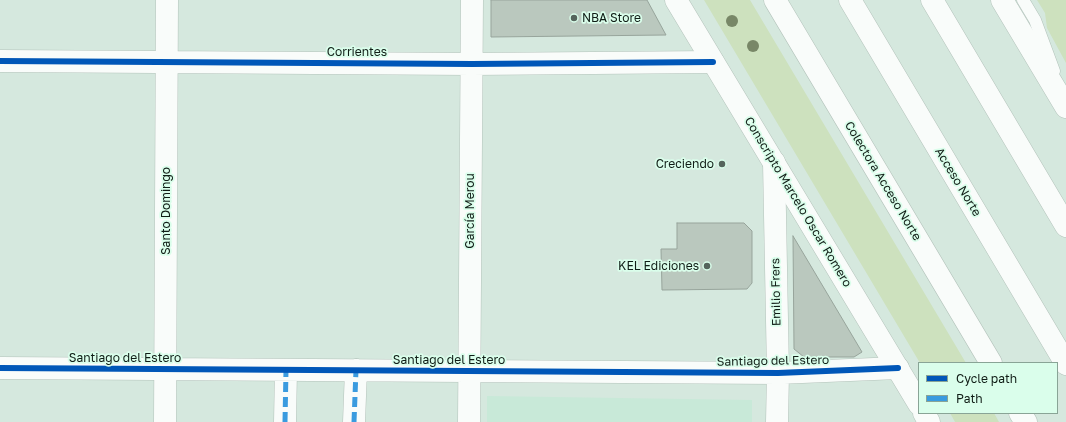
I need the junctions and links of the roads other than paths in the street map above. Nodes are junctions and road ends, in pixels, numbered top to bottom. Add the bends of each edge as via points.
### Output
1 (166, 0) edge
2 (472, 0) edge
3 (676, 0) edge
4 (775, 0) edge
5 (850, 0) edge
6 (932, 0) edge
7 (1002, 0) edge
8 (1023, 0) edge
9 (0, 61) edge
10 (167, 62) junction
11 (714, 62) junction
12 (472, 64) junction
13 (1066, 102) edge
14 (1066, 107) edge
15 (774, 162) junction
16 (1066, 226) edge
17 (989, 362) edge
18 (1066, 364) edge
19 (0, 368) edge
20 (898, 368) junction
21 (165, 369) junction
22 (286, 370) junction
23 (356, 370) junction
24 (469, 371) junction
25 (778, 374) junction
26 (918, 402) edge
27 (165, 422) edge
28 (286, 422) edge
29 (354, 422) edge
30 (469, 422) edge
31 (778, 422) edge

1 - 10 main road, Santo Domingo
2 - 12 main road, García Merou
3 - 11 main road, Conscripto Marcelo Oscar Romero
4 - 17 main road, Colectora Acceso Norte
5 - 18 main road, Acceso Norte
6 - 16 main road
7 - 14 main road
8 - 13 lane via 1035,20
9 - 10 main road, Corrientes
10 - 12 main road, Corrientes
10 - 21 main road, Santo Domingo
11 - 12 main road, Corrientes
11 - 15 main road, Conscripto Marcelo Oscar Romero
12 - 24 main road, García Merou
15 - 20 main road, Conscripto Marcelo Oscar Romero
15 - 25 main road, Emilio Frers
19 - 21 main road, Santiago del Estero
20 - 25 main road, Santiago del Estero
20 - 26 main road, Conscripto Marcelo Oscar Romero
21 - 22 main road, Santiago del Estero
21 - 27 main road, Santo Domingo
22 - 23 main road, Santiago del Estero
22 - 28 main road
23 - 24 main road, Santiago del Estero
23 - 29 main road
24 - 25 main road, Santiago del Estero
24 - 30 main road, García Merou
25 - 31 main road, Emilio Frers

